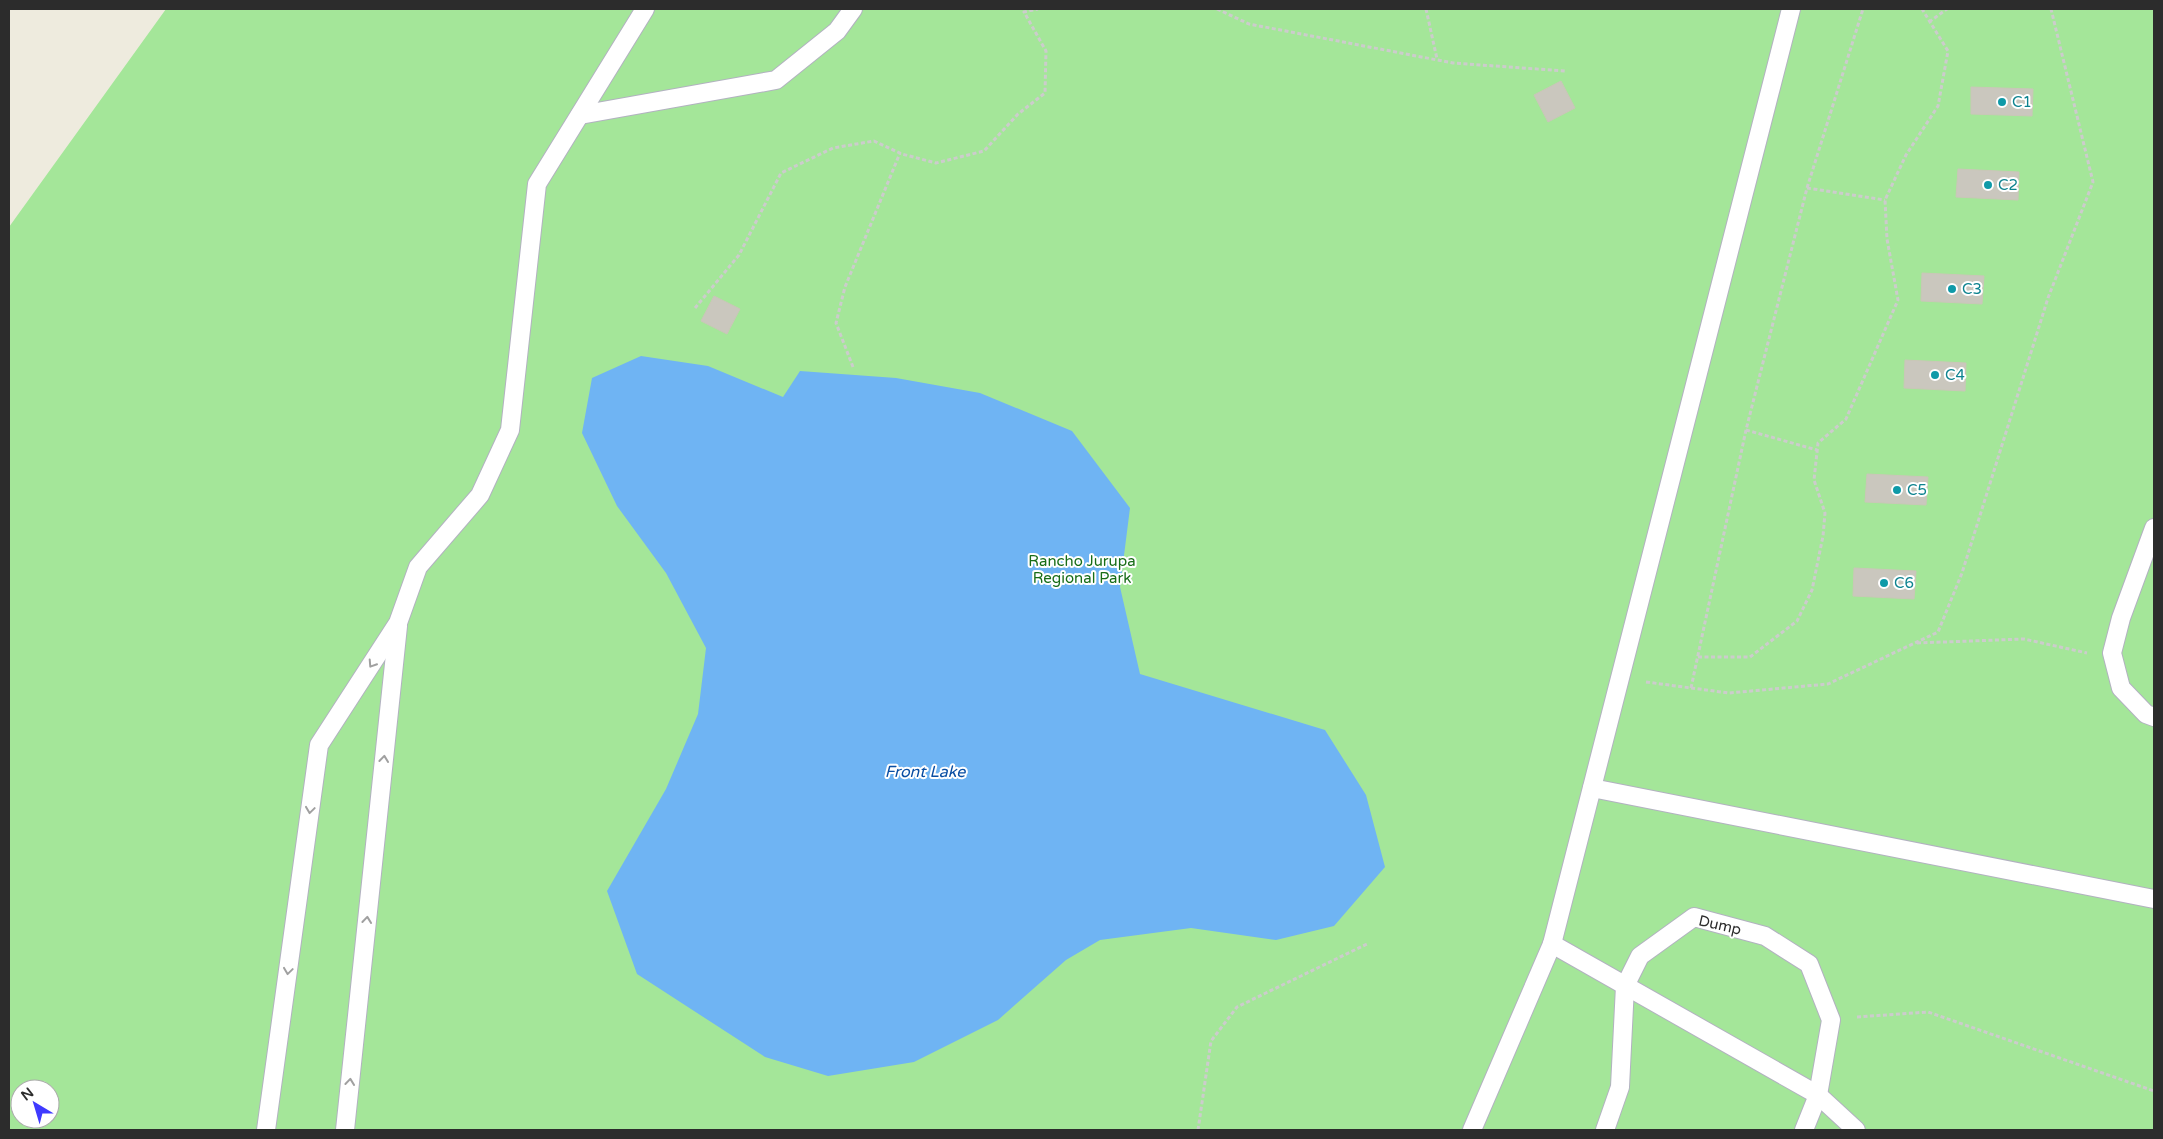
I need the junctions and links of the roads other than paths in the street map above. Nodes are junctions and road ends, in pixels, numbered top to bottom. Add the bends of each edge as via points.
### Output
1 (645, 9) edge
2 (853, 9) edge
3 (1791, 9) edge
4 (580, 115) junction
5 (2154, 528) edge
6 (398, 622) junction
7 (2154, 717) edge
8 (1592, 788) junction
9 (2154, 899) edge
10 (1552, 944) junction
11 (1625, 986) junction
12 (1818, 1095) junction
13 (266, 1130) edge
14 (345, 1130) edge
15 (1472, 1130) edge
16 (1605, 1130) edge
17 (1804, 1130) edge
18 (1856, 1130) edge

1 - 4 lane
2 - 4 lane via 837,31 776,80
3 - 8 lane
4 - 6 lane via 537,184 510,430 480,495 418,568
5 - 7 lane via 2121,618 2112,653 2121,688 2146,714
6 -> 13 lane via 319,745
14 -> 6 lane
8 - 9 lane
8 - 10 lane
10 - 11 lane
10 - 15 lane
11 - 12 lane
11 - 12 lane, Dump via 1640,956 1694,917 1765,936 1809,964 1831,1020
11 - 16 lane, Dump via 1620,1087
12 - 17 lane
12 - 18 lane

